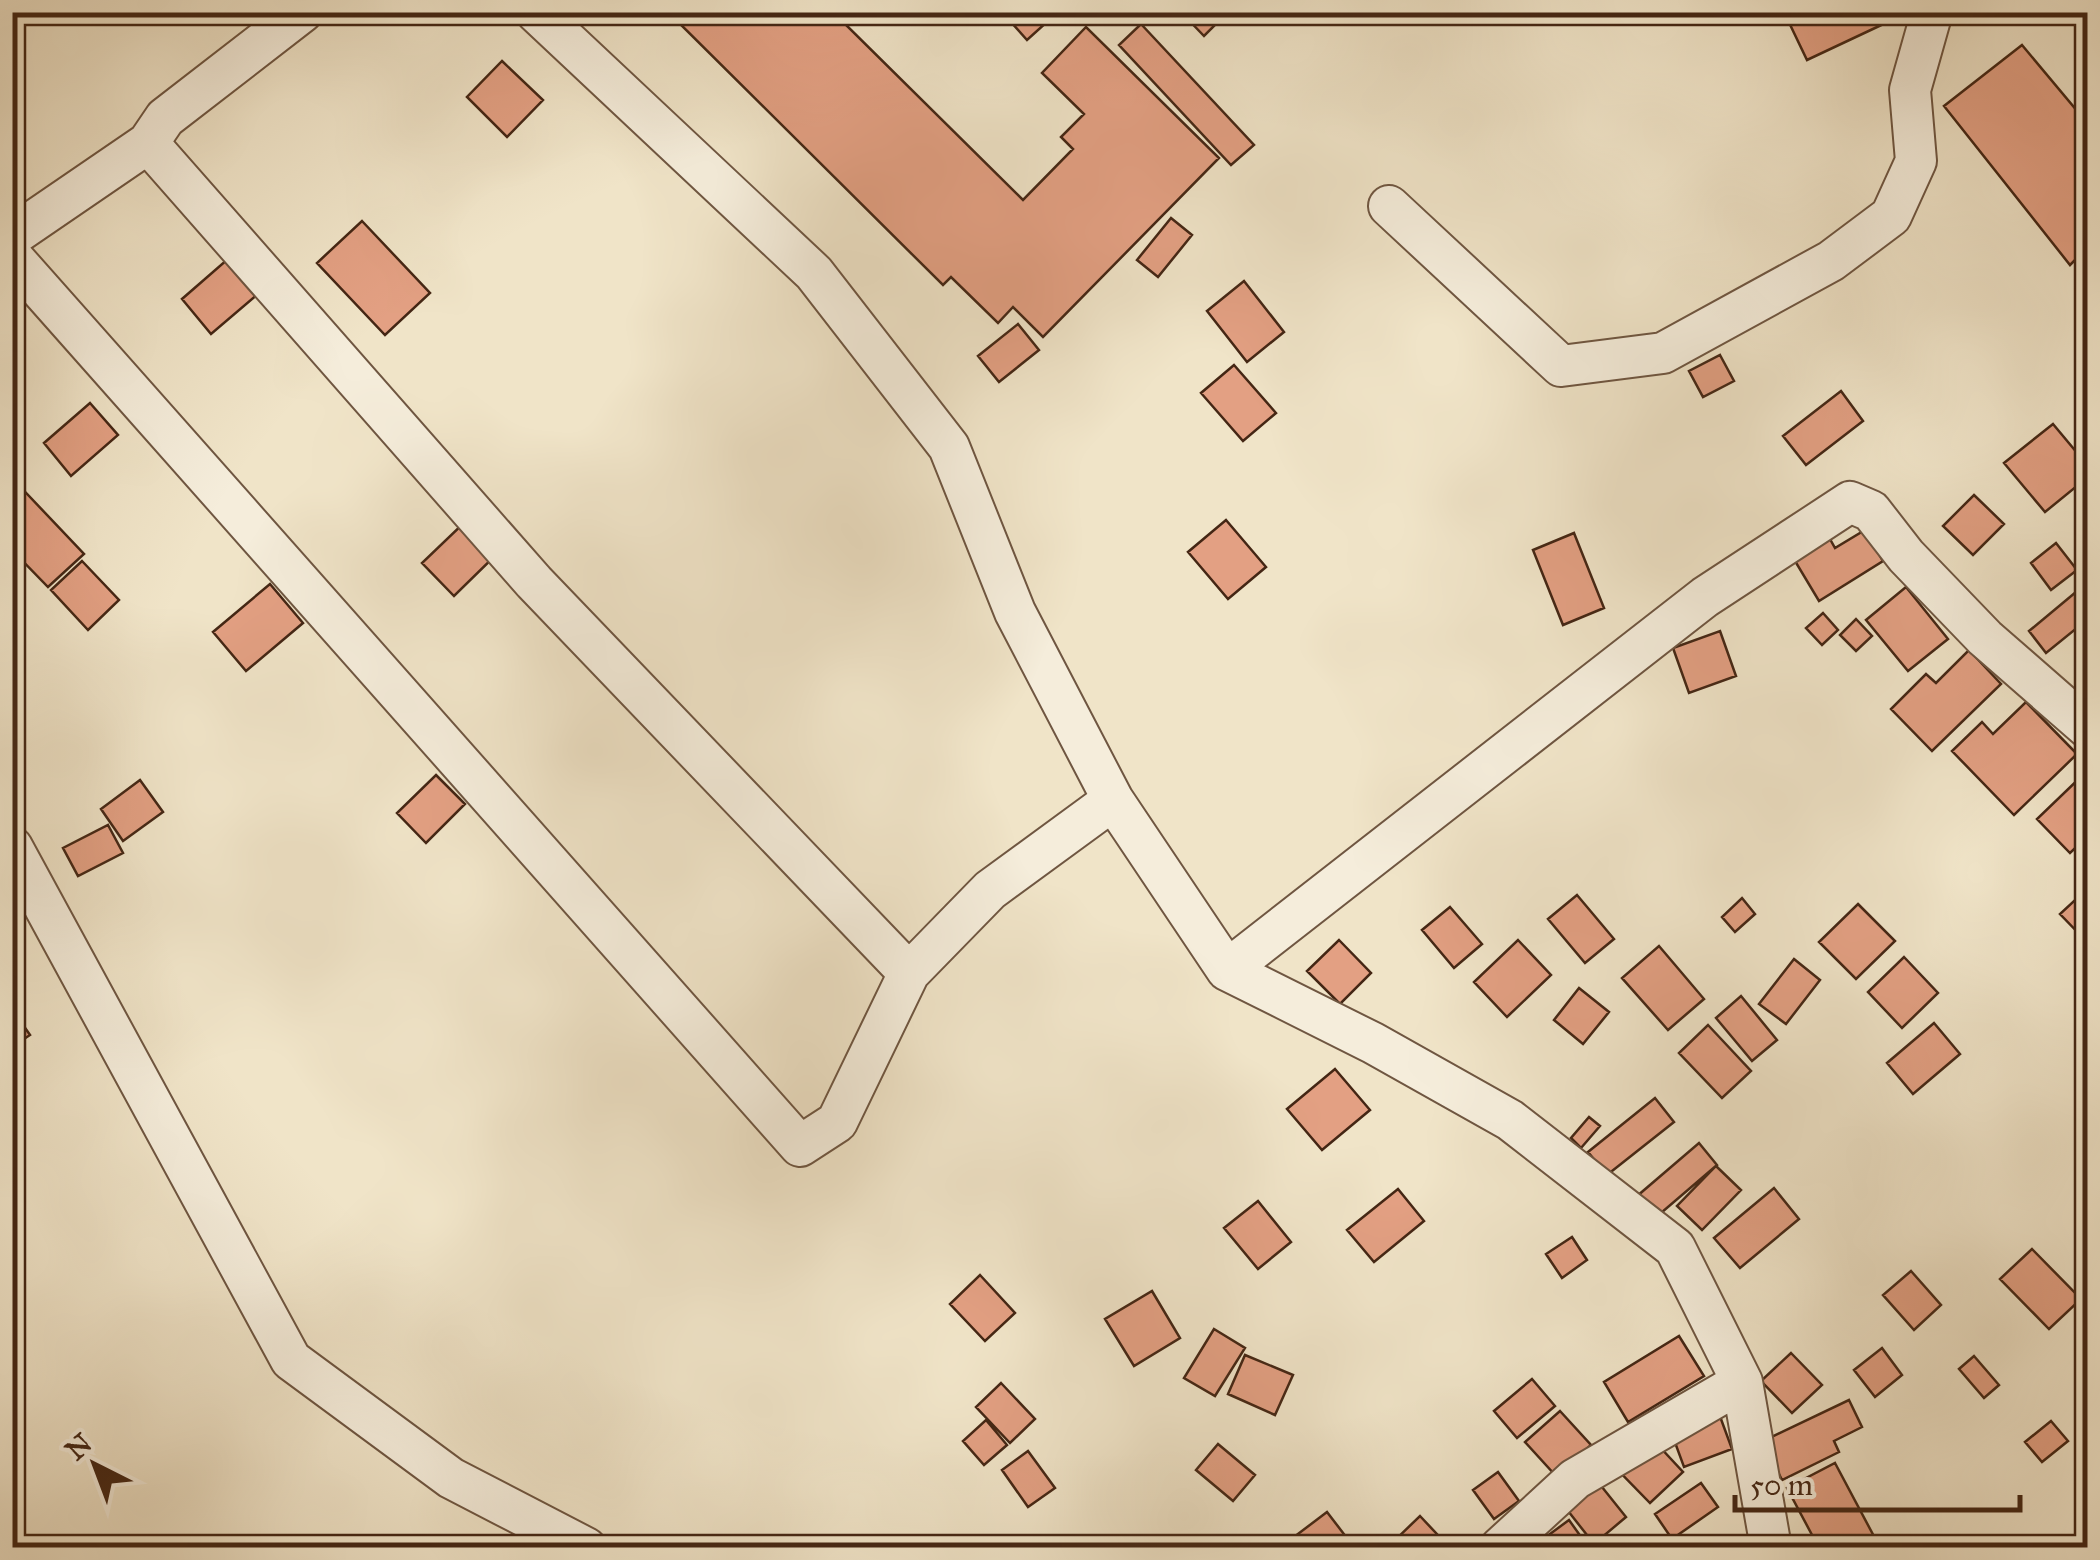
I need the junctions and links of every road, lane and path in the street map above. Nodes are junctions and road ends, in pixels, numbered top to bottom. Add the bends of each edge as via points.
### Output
1 (302, 12) edge
2 (536, 12) edge
3 (1932, 12) edge
4 (148, 143) junction
5 (1390, 206) dead end
6 (12, 236) edge
7 (12, 256) edge
8 (2088, 728) edge
9 (1113, 800) junction
10 (12, 847) edge
11 (1227, 970) junction
12 (908, 973) junction
13 (1742, 1382) junction
14 (586, 1548) edge
15 (1500, 1548) edge
16 (1771, 1548) edge

1 - 4 street via 165,118
2 - 9 street via 814,273 949,447 1015,612
3 - 5 street via 1910,90 1916,161 1891,216 1831,260 1663,354 1561,366
4 - 6 street
4 - 12 street via 534,582
7 - 12 street via 800,1146 837,1122
8 - 11 street via 1984,638 1870,511 1850,502 1705,597
9 - 11 street
9 - 12 street via 990,890
10 - 14 street via 291,1360 451,1478
11 - 13 street via 1510,1120 1675,1248
13 - 15 street via 1574,1479
13 - 16 street

